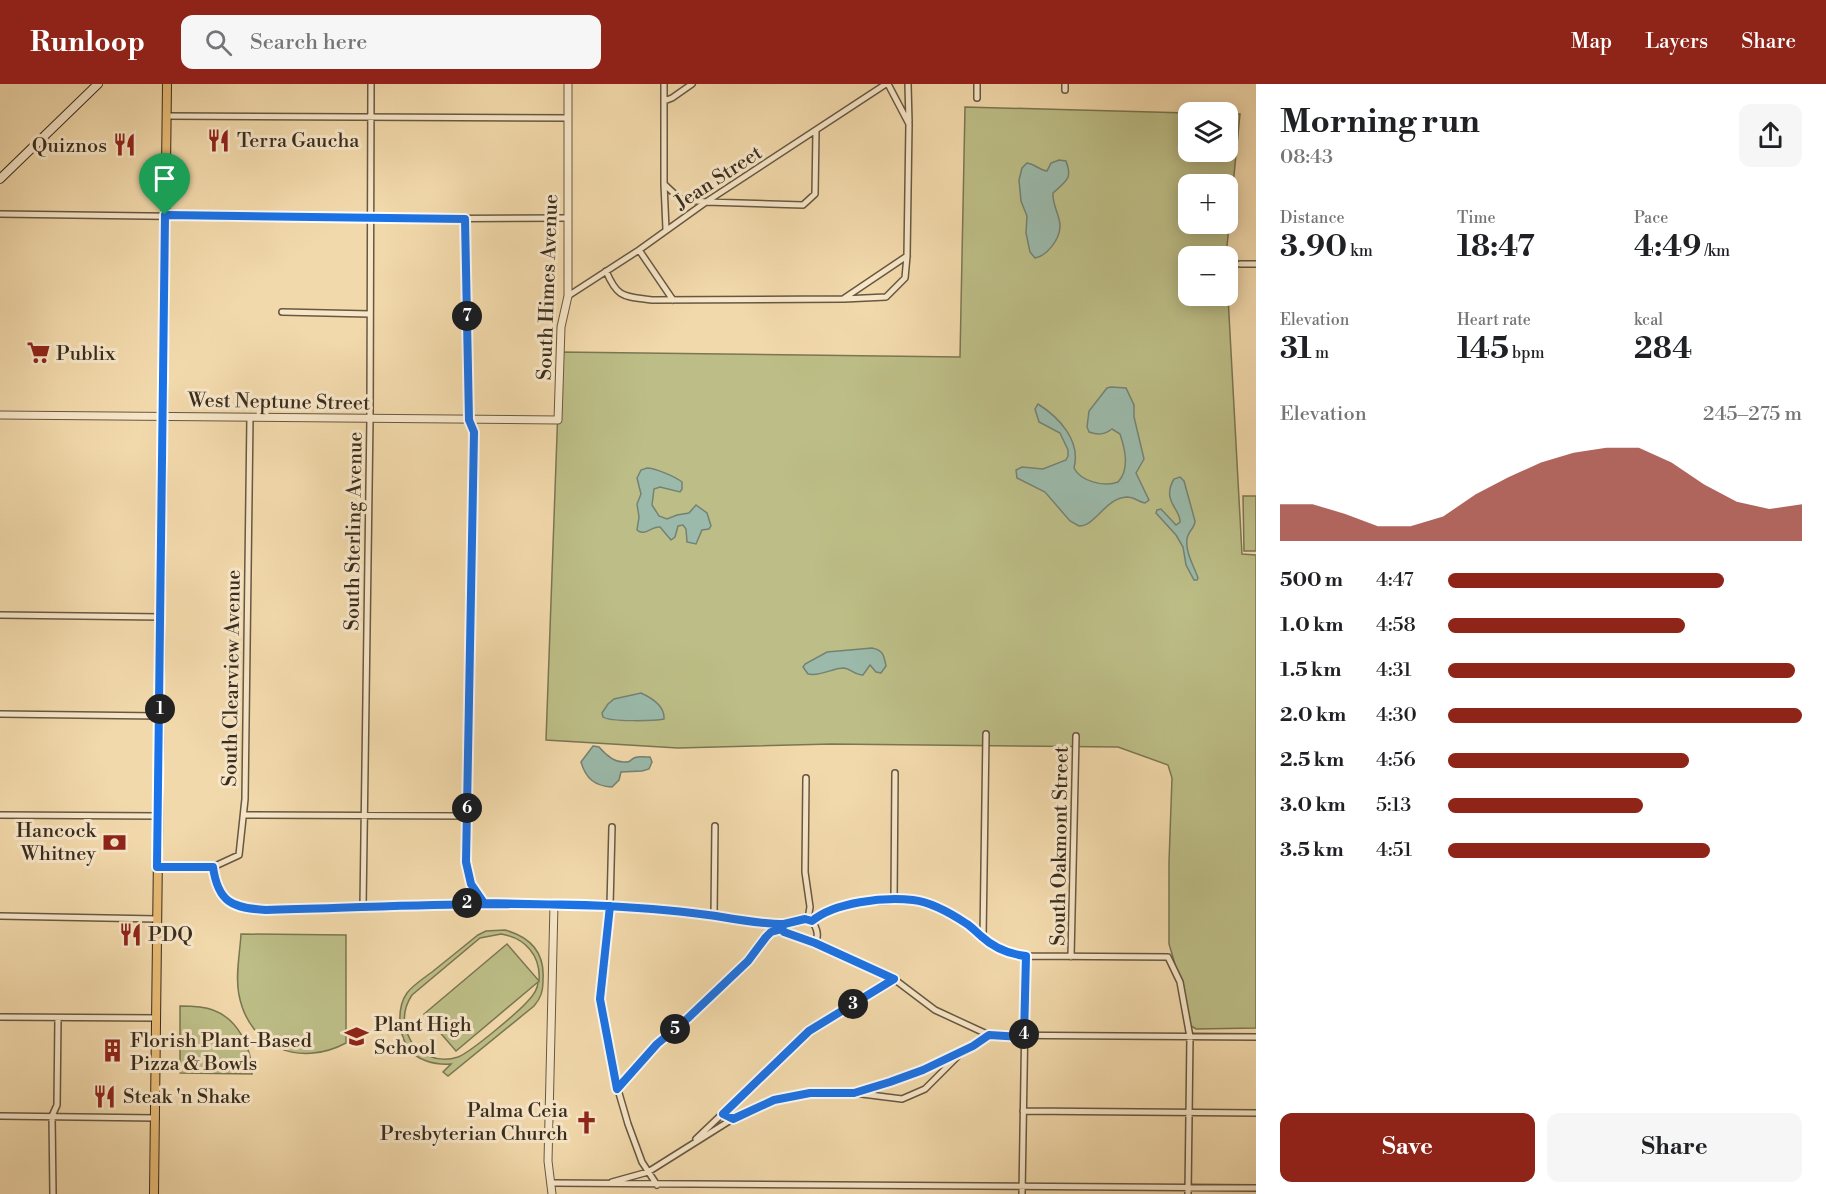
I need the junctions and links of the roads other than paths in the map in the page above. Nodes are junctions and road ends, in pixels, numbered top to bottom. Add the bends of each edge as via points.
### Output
1 (98, 84) edge
2 (167, 84) edge
3 (371, 84) edge
4 (568, 84) edge
5 (664, 84) edge
6 (692, 84) edge
7 (887, 84) edge
8 (908, 84) edge
9 (977, 84) edge
10 (977, 98) dead end
11 (664, 100) junction
12 (167, 116) junction
13 (371, 117) junction
14 (568, 118) junction
15 (909, 124) junction
16 (816, 131) junction
17 (0, 179) edge
18 (664, 184) junction
19 (706, 202) junction
20 (0, 214) edge
21 (165, 215) junction
22 (568, 218) junction
23 (371, 219) junction
24 (465, 219) junction
25 (666, 230) junction
26 (639, 250) junction
27 (907, 256) junction
28 (1240, 264) dead end
29 (1256, 264) edge
30 (606, 271) junction
31 (568, 296) junction
32 (843, 299) junction
33 (673, 300) junction
34 (282, 312) dead end
35 (370, 314) junction
36 (0, 415) edge
37 (163, 416) junction
38 (250, 417) junction
39 (370, 419) junction
40 (469, 420) junction
41 (558, 420) joint
42 (0, 615) edge
43 (161, 617) junction
44 (0, 714) edge
45 (159, 716) junction
46 (986, 734) dead end
47 (1076, 736) dead end
48 (895, 773) dead end
49 (806, 778) dead end
50 (0, 815) edge
51 (244, 815) junction
52 (158, 816) junction
53 (363, 816) junction
54 (467, 816) junction
55 (715, 826) dead end
56 (612, 827) dead end
57 (157, 867) junction
58 (213, 867) junction
59 (894, 900) junction
60 (484, 903) junction
61 (554, 904) junction
62 (610, 906) junction
63 (363, 907) junction
64 (0, 916) edge
65 (714, 916) junction
66 (157, 919) junction
67 (810, 920) junction
68 (783, 926) junction
69 (983, 938) junction
70 (815, 943) junction
71 (1026, 956) junction
72 (1071, 957) junction
73 (894, 979) junction
74 (0, 1017) edge
75 (58, 1018) junction
76 (158, 1018) junction
77 (989, 1035) junction
78 (1024, 1037) junction
79 (1190, 1037) junction
80 (1256, 1037) edge
81 (964, 1050) junction
82 (617, 1089) junction
83 (854, 1093) junction
84 (1023, 1111) junction
85 (1189, 1112) junction
86 (1256, 1113) edge
87 (723, 1114) junction
88 (0, 1116) edge
89 (52, 1116) junction
90 (156, 1118) junction
91 (733, 1119) junction
92 (687, 1148) junction
93 (648, 1172) junction
94 (552, 1183) junction
95 (608, 1183) junction
96 (657, 1185) junction
97 (691, 1185) junction
98 (856, 1186) junction
99 (1022, 1187) junction
100 (1256, 1188) edge
101 (1188, 1191) edge
102 (53, 1194) edge
103 (154, 1194) edge
104 (552, 1194) edge
105 (691, 1194) edge
106 (856, 1194) edge
107 (1022, 1194) edge

1 - 17 main road
2 - 12 main road
3 - 13 street, South Sterling Avenue
4 - 14 street, South Himes Avenue
5 - 11 street
6 - 11 street
7 - 15 street
7 - 16 street, Jean Street
8 - 15 street
9 - 10 street
11 - 18 street
12 - 13 street
12 - 21 main road
13 - 14 street
13 - 23 street, South Sterling Avenue
14 - 22 street, South Himes Avenue
15 - 27 street
16 - 19 street, Jean Street
16 - 19 street via 815,194 803,205
18 - 19 street via 680,199
18 - 25 street
19 - 25 street, Jean Street
20 - 21 street
21 - 23 street
21 - 37 main road
22 - 24 street
22 - 31 street, South Himes Avenue
23 - 24 street
23 - 35 street, South Sterling Avenue
24 - 40 street
25 - 26 street, Jean Street
26 - 30 street, Jean Street
26 - 33 street
27 - 32 street
27 - 32 street via 904,278 886,297
28 - 29 street
30 - 31 street, Jean Street
30 - 33 street via 622,296
31 - 41 street, South Himes Avenue via 561,327
32 - 33 street
34 - 35 street
35 - 39 street, South Sterling Avenue
36 - 37 street, West Neptune Street
37 - 38 street, West Neptune Street
37 - 43 main road
38 - 39 street, West Neptune Street
38 - 51 street, South Clearview Avenue
39 - 40 street, West Neptune Street
39 - 53 street, South Sterling Avenue
40 - 41 street, West Neptune Street
40 - 54 street via 474,439
42 - 43 street
43 - 45 main road
44 - 45 street
45 - 52 main road
46 - 69 street
47 - 72 street, South Oakmont Street
48 - 59 street
49 - 67 street via 805,872
50 - 52 street
51 - 53 street
51 - 58 street, South Clearview Avenue via 239,855
52 - 57 main road
53 - 54 street
53 - 63 street, South Sterling Avenue
54 - 60 street via 466,862 471,884
55 - 65 street
56 - 62 street
57 - 58 street, South Clearview Avenue
57 - 66 main road
58 - 63 street via 222,896 232,905 246,909
59 - 67 street via 848,903
59 - 69 street via 914,900 933,906 969,925
60 - 61 street
60 - 63 street
61 - 62 street
61 - 94 street via 548,1161
62 - 65 street
62 - 82 street via 600,999
64 - 66 street
65 - 68 street
66 - 76 main road
67 - 68 street
67 - 70 street via 818,936
68 - 70 street via 784,932
68 - 82 street via 771,932 748,961 657,1044
69 - 71 street via 1010,954
70 - 73 street
71 - 72 street
71 - 78 street
72 - 79 street via 1168,957 1180,982
73 - 77 street via 935,1010
73 - 87 street via 809,1031
74 - 75 street
75 - 76 street
75 - 89 street via 57,1105
76 - 90 main road
77 - 78 street
77 - 81 street
78 - 79 street
78 - 84 street
79 - 80 street
79 - 85 street
81 - 83 street via 923,1070
81 - 83 street via 925,1089 902,1099
82 - 93 street
83 - 91 street via 810,1093 774,1100
84 - 85 street
84 - 99 street
85 - 86 street
85 - 101 street
87 - 91 street
87 - 92 street
88 - 89 street
89 - 90 street
89 - 102 street
90 - 103 main road
91 - 92 street
92 - 93 street
93 - 95 street
93 - 96 street
94 - 95 street
94 - 104 street
95 - 96 street
96 - 97 street
97 - 98 street
97 - 105 street
98 - 99 street
98 - 106 street
99 - 101 street
99 - 107 street
100 - 101 street

